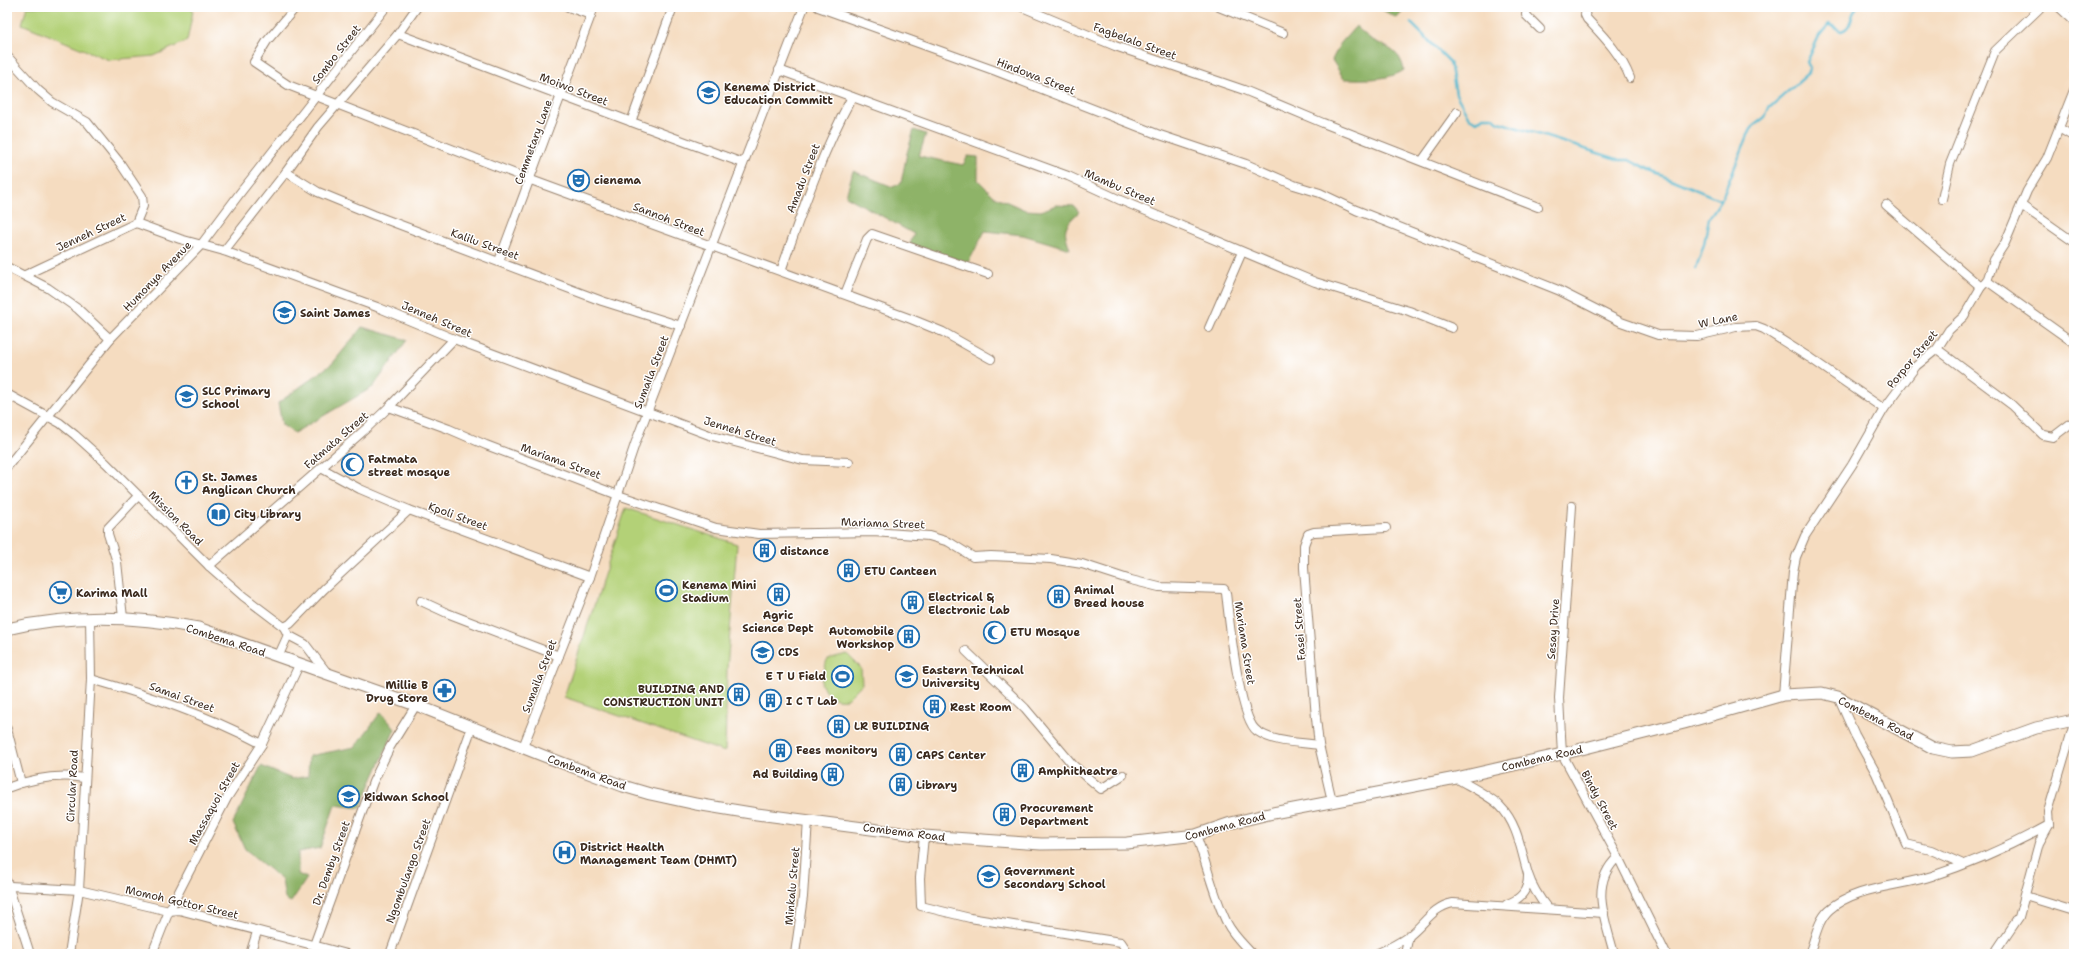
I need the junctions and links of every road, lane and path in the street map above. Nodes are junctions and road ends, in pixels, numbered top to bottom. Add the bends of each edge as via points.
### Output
1 (296, 7) edge
2 (386, 7) edge
3 (417, 7) edge
4 (568, 7) edge
5 (594, 7) edge
6 (673, 7) edge
7 (804, 7) edge
8 (818, 7) edge
9 (1022, 7) edge
10 (1219, 7) edge
11 (1527, 7) edge
12 (1586, 7) edge
13 (2041, 7) edge
14 (2059, 7) edge
15 (591, 15) junction
16 (2074, 21) edge
17 (1540, 29) dead end
18 (1283, 32) dead end
19 (398, 34) junction
20 (7, 56) edge
21 (779, 70) junction
22 (1630, 78) dead end
23 (2074, 90) edge
24 (318, 96) junction
25 (852, 96) junction
26 (561, 97) junction
27 (337, 103) junction
28 (1457, 112) dead end
29 (631, 122) junction
30 (2059, 128) junction
31 (2074, 137) edge
32 (1422, 161) junction
33 (743, 163) junction
34 (286, 172) junction
35 (530, 180) junction
36 (1942, 199) dead end
37 (1886, 205) dead end
38 (2022, 205) junction
39 (1538, 207) dead end
40 (136, 223) junction
41 (2074, 242) edge
42 (201, 245) junction
43 (711, 246) junction
44 (224, 251) junction
45 (1242, 252) junction
46 (499, 261) junction
47 (7, 267) edge
48 (781, 271) junction
49 (988, 274) dead end
50 (25, 275) junction
51 (1984, 284) junction
52 (845, 294) junction
53 (1586, 305) joint
54 (681, 326) junction
55 (1209, 328) dead end
56 (1452, 328) dead end
57 (110, 339) junction
58 (454, 339) junction
59 (2074, 343) edge
60 (1937, 349) junction
61 (991, 359) dead end
62 (7, 394) edge
63 (389, 408) junction
64 (1884, 409) junction
65 (648, 411) junction
66 (47, 417) junction
67 (2074, 421) edge
68 (849, 462) dead end
69 (7, 467) edge
70 (321, 468) junction
71 (618, 494) junction
72 (138, 496) junction
73 (1572, 506) dead end
74 (409, 510) junction
75 (1386, 528) dead end
76 (209, 566) junction
77 (590, 577) junction
78 (421, 600) dead end
79 (90, 618) junction
80 (123, 618) junction
81 (284, 627) junction
82 (7, 629) edge
83 (288, 635) junction
84 (966, 651) dead end
85 (559, 656) junction
86 (278, 658) junction
87 (299, 664) junction
88 (328, 674) junction
89 (91, 678) junction
90 (1783, 695) junction
91 (1838, 697) junction
92 (416, 705) junction
93 (2074, 720) edge
94 (2074, 724) edge
95 (472, 727) junction
96 (7, 729) edge
97 (262, 744) junction
98 (1319, 744) junction
99 (523, 747) junction
100 (1562, 754) junction
101 (1123, 775) dead end
102 (84, 778) junction
103 (1456, 778) junction
104 (21, 783) junction
105 (7, 788) edge
106 (1332, 801) junction
107 (808, 820) junction
108 (2049, 825) junction
109 (1196, 835) junction
110 (924, 836) junction
111 (1618, 857) junction
112 (1963, 864) junction
113 (1528, 875) junction
114 (8, 884) edge
115 (79, 890) junction
116 (2025, 896) junction
117 (1505, 905) junction
118 (1548, 909) junction
119 (169, 911) junction
120 (2074, 911) edge
121 (1604, 913) junction
122 (257, 932) junction
123 (1409, 935) junction
124 (314, 945) junction
125 (30, 954) edge
126 (69, 954) edge
127 (152, 954) edge
128 (250, 954) edge
129 (347, 954) edge
130 (390, 954) edge
131 (795, 954) edge
132 (1129, 954) edge
133 (1252, 954) edge
134 (1376, 954) edge
135 (1405, 954) edge
136 (1614, 954) edge
137 (1666, 954) edge
138 (1809, 954) edge
139 (1994, 954) edge

1 - 24 street, Sannoh Street via 254,62 281,81
2 - 24 street, Sombo Street
3 - 19 street
4 - 15 street
5 - 15 street, Cemmetary Lane
6 - 29 street
7 - 21 street, Sumaila Street
8 - 53 street, Hindowa Street via 1157,134 1246,164 1558,290
9 - 32 street, Fagbelalo Street via 1115,46 1244,90
10 - 18 street
11 - 17 street via 1526,15
12 - 22 street via 1587,19 1618,54
13 - 36 street via 1994,52 1950,164
14 - 16 street
15 - 26 street, Cemmetary Lane
19 - 26 street, Moiwo Street
19 - 27 street
20 - 40 street via 52,102 86,122 120,162 142,196 143,206
21 - 25 street, Mambu Street
21 - 33 street, Sumaila Street
23 - 30 street, Porpor Street
24 - 27 street, Sannoh Street
24 - 42 street, Humonya Avenue
25 - 45 street, Mambu Street via 1068,176
25 - 48 street, Amadu Street via 818,166
26 - 29 street, Moiwo Street
26 - 35 street, Cemmetary Lane
27 - 34 street
27 - 35 street, Sannoh Street
28 - 32 street
29 - 33 street, Moiwo Street
30 - 31 street
30 - 38 street, Porpor Street via 2047,158
32 - 39 street, Fagbelalo Street
33 - 43 street, Sumaila Street
34 - 44 street
34 - 46 street, Kalilu Streeet via 318,192 346,204
35 - 43 street, Sannoh Street
35 - 46 street, Cemmetary Lane
37 - 51 street
38 - 41 street
38 - 51 street, Porpor Street
40 - 42 street, Jenneh Street
40 - 50 street, Jenneh Street
42 - 44 street, Jenneh Street
42 - 57 street, Humonya Avenue
43 - 48 street, Sannoh Street
43 - 54 street, Sumaila Street
44 - 58 street, Jenneh Street via 377,306
45 - 55 street
45 - 56 street, Mambu Street via 1315,282 1409,311
46 - 54 street, Kalilu Streeet via 602,301
47 - 50 street
48 - 52 street, Sannoh Street
49 - 52 street via 872,234 867,239
50 - 57 street via 78,309
51 - 59 street
51 - 60 street, Porpor Street via 1964,316 1949,330
52 - 61 street, Sannoh Street via 943,332
53 - 64 street, W Lane via 1658,335 1697,336 1736,326 1756,326 1810,358
54 - 65 street, Sumaila Street
57 - 66 street, Humonya Avenue
58 - 63 street, Fatmata Street
58 - 65 street, Jenneh Street
60 - 64 street, Porpor Street via 1916,366
60 - 67 street via 2012,405 2043,435 2053,437
62 - 66 street, Mission Road
63 - 70 street, Fatmata Street
63 - 71 street, Mariama Street via 449,428 486,445
64 - 90 street, Porpor Street via 1852,465 1805,536 1796,558
65 - 68 street, Jenneh Street via 712,436 764,451 803,460
65 - 71 street, Sumaila Street
66 - 69 street, Humonya Avenue
66 - 72 street, Mission Road via 75,435
70 - 74 street, Kpoli Street via 360,489
70 - 76 street, Fatmata Street
71 - 77 street, Sumaila Street
71 - 98 street, Mariama Street via 693,522 736,532 874,532 929,536 949,542 973,557 1051,558 1082,564 1159,587 1224,589 1248,720 1255,730 1271,739
72 - 76 street, Mission Road
72 - 80 street via 108,528 118,568
73 - 100 street, Sesay Drive via 1559,698
74 - 77 street, Kpoli Street
74 - 81 street
75 - 98 street, Fasei Street via 1314,532 1308,534 1305,539 1304,568
76 - 81 street, Mission Road
77 - 85 street, Sumaila Street
78 - 85 street via 447,613
79 - 80 street, Combema Road
79 - 82 street, Combema Road
79 - 89 street, Circular Road
80 - 86 street, Combema Road via 163,621 198,628
81 - 83 street, Mission Road
83 - 86 street
83 - 88 street via 305,644
84 - 101 street via 1025,708 1073,765 1101,789
85 - 99 street, Sumaila Street
86 - 87 street, Combema Road
87 - 88 street, Combema Road
87 - 97 street, Massaquoi Street
88 - 92 street, Combema Road
89 - 97 street, Samai Street via 198,714
89 - 102 street, Circular Road
90 - 91 street, Combema Road via 1822,693
90 - 100 street, Combema Road via 1684,724
91 - 93 street, Combema Road via 1933,748 1952,752 1972,751 2036,728
91 - 112 street via 1876,773 1906,844 1931,850
92 - 95 street, Combema Road
92 - 124 street, Dr. Demby Street via 390,747 373,782
94 - 108 street via 2048,812
95 - 99 street, Combema Road
95 - 130 street, Ngombulango Street
96 - 104 street
97 - 119 street, Massaquoi Street via 227,798
98 - 106 street, Fasei Street
99 - 107 street, Combema Road via 650,794 696,804
100 - 103 street, Combema Road
100 - 111 street, Bindy Street
102 - 104 street via 54,776
102 - 115 street, Circular Road
103 - 106 street, Combema Road
103 - 113 street via 1500,806 1509,817
104 - 105 street
106 - 109 street, Combema Road via 1231,823
107 - 110 street, Combema Road
107 - 131 street, Minkalu Street via 803,897
108 - 112 street via 2023,839
108 - 116 street via 2039,843
109 - 110 street, Combema Road via 1110,844 1041,844
109 - 133 street via 1227,924
110 - 132 street via 920,878 921,906 970,918 1121,942
111 - 121 street via 1602,880
111 - 137 street, Bindy Street
112 - 138 street via 1913,882 1864,892 1834,906 1822,917
113 - 117 street via 1528,885 1524,894
113 - 118 street via 1539,899
114 - 115 street, Momoh Gottor Street
114 - 125 street
115 - 119 street, Momoh Gottor Street
115 - 126 street, Circular Road
116 - 120 street
116 - 139 street via 2019,917
117 - 118 street
117 - 123 street via 1443,905 1431,912
118 - 121 street
119 - 122 street, Momoh Gottor Street via 179,910 233,923
119 - 127 street, Massaquoi Street
121 - 136 street
122 - 124 street, Momoh Gottor Street
122 - 128 street
123 - 134 street
123 - 135 street
124 - 129 street, Momoh Gottor Street

